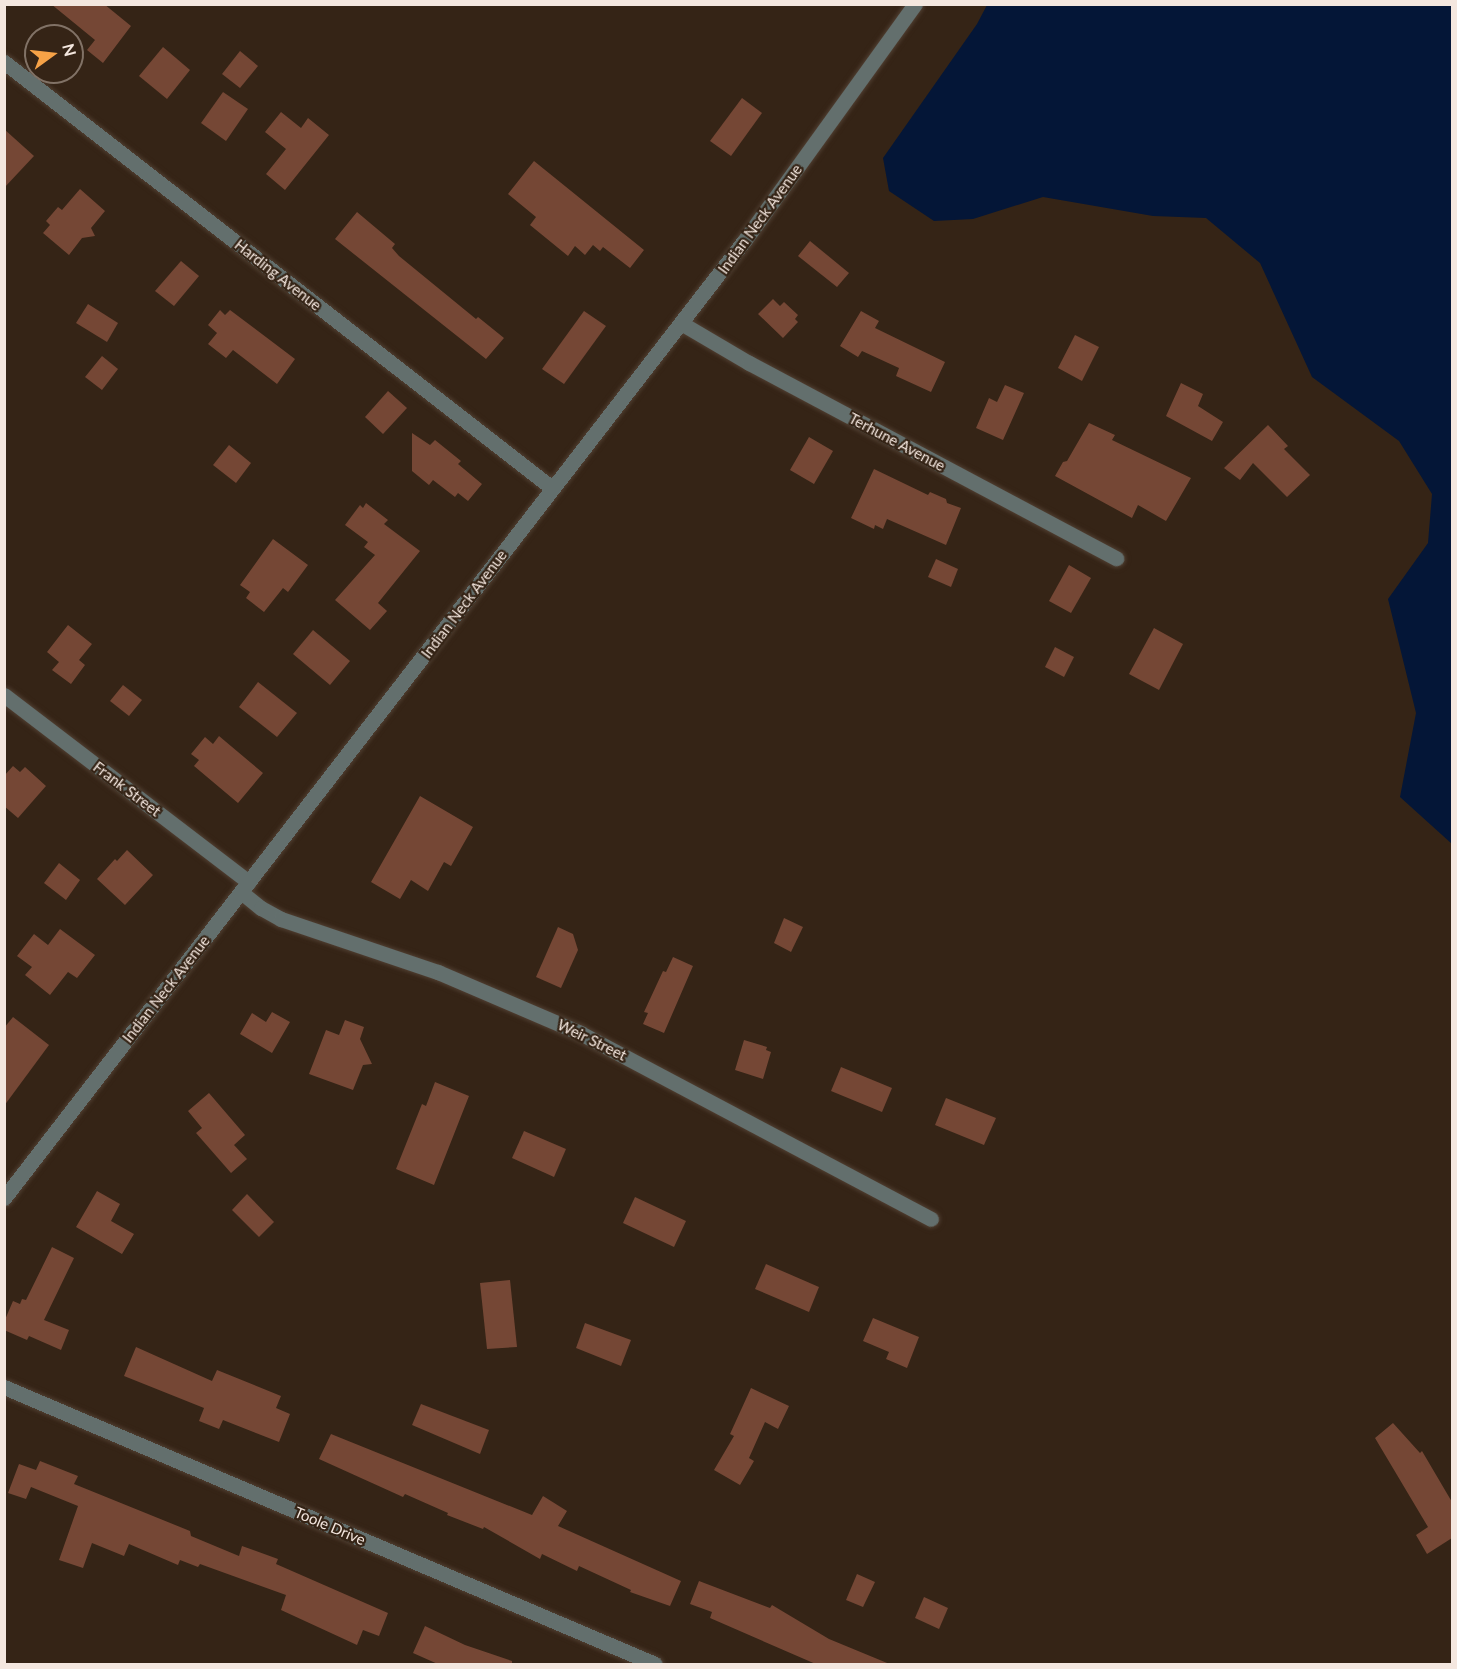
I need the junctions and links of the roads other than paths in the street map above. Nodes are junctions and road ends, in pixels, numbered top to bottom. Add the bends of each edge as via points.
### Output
1 (915, 4) edge
2 (4, 62) edge
3 (681, 324) junction
4 (552, 488) junction
5 (1116, 558) dead end
6 (4, 695) edge
7 (245, 887) junction
8 (4, 1198) edge
9 (931, 1219) dead end
10 (4, 1387) edge
11 (655, 1665) edge

1 - 3 street, Indian Neck Avenue
2 - 4 street, Harding Avenue
3 - 4 street, Indian Neck Avenue
3 - 5 street, Terhune Avenue
4 - 7 street, Indian Neck Avenue
6 - 7 street, Frank Street
7 - 8 street, Indian Neck Avenue
7 - 9 street, Weir Street via 261,908 281,919 438,972 580,1033
10 - 11 street, Toole Drive

